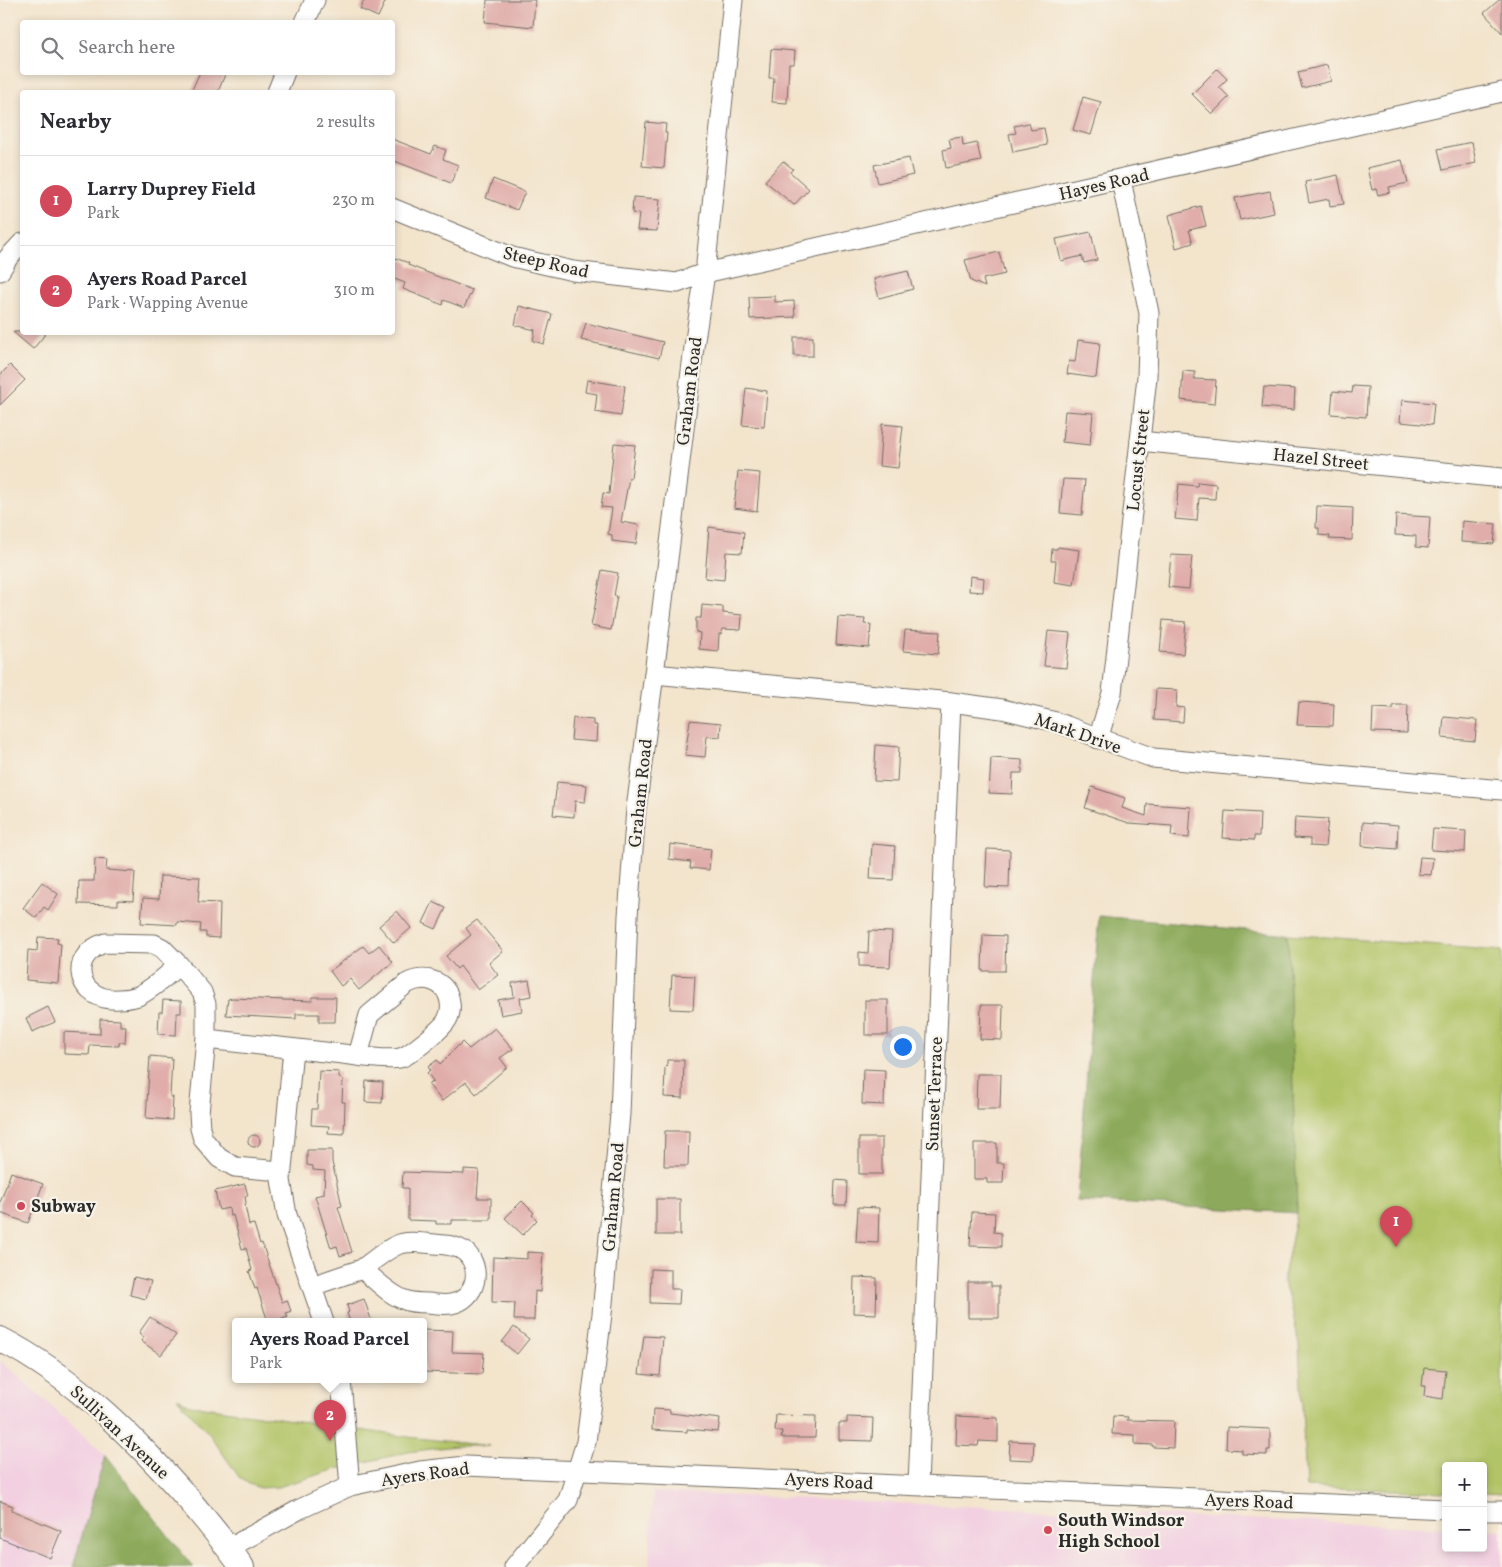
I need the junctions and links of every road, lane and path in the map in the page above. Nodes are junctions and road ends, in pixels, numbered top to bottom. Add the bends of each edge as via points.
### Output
1 (315, 0) edge
2 (733, 0) edge
3 (307, 20) edge
4 (284, 75) edge
5 (278, 90) edge
6 (1502, 92) edge
7 (1121, 180) junction
8 (395, 209) edge
9 (20, 245) edge
10 (0, 271) edge
11 (705, 273) junction
12 (1140, 441) junction
13 (1502, 478) edge
14 (654, 674) junction
15 (951, 702) junction
16 (1098, 739) junction
17 (1502, 790) edge
18 (179, 965) junction
19 (206, 1039) junction
20 (293, 1049) junction
21 (358, 1056) junction
22 (281, 1171) junction
23 (362, 1269) junction
24 (312, 1286) junction
25 (323, 1318) edge
26 (0, 1339) edge
27 (341, 1383) edge
28 (578, 1470) junction
29 (918, 1485) junction
30 (350, 1486) junction
31 (1442, 1509) edge
32 (1487, 1510) edge
33 (1502, 1511) edge
34 (235, 1557) edge
35 (514, 1567) edge

1 - 3 street
2 - 11 street, Graham Road
4 - 5 street
6 - 7 street, Hayes Road
7 - 11 street, Hayes Road
7 - 12 street, Locust Street via 1149,313
8 - 11 street, Steep Road via 512,257 573,271 677,283
9 - 10 street
11 - 14 street, Graham Road
12 - 13 street, Hazel Street
12 - 16 street, Locust Street via 1112,693
14 - 15 street, Mark Drive
14 - 28 street, Graham Road via 636,809 620,1114 602,1314 586,1442
15 - 16 street, Mark Drive via 1002,709 1047,720
15 - 29 street, Sunset Terrace
16 - 17 street, Mark Drive via 1153,758
18 - 18 street via 154,944 105,943 86,954 81,971 83,980 94,995 112,1000 143,993
18 - 19 street via 205,997
19 - 20 street
19 - 22 street via 199,1113 203,1139 218,1158 235,1167
20 - 21 street
20 - 22 street
21 - 21 street via 395,1059 408,1055 448,1018 451,1005 447,991 425,978 406,984 370,1015
22 - 24 street via 287,1216
23 - 23 street via 393,1294 411,1302 458,1302 470,1292 476,1278 474,1264 459,1248 415,1242 399,1244
23 - 24 street
24 - 25 street
26 - 34 main road, Sullivan Avenue via 64,1380 123,1430 171,1480
27 - 30 street
28 - 29 street, Ayers Road
28 - 30 street, Ayers Road via 466,1466 420,1471
28 - 35 street, Graham Road via 568,1500
29 - 31 street, Ayers Road
30 - 34 street, Ayers Road via 300,1509
32 - 33 street

